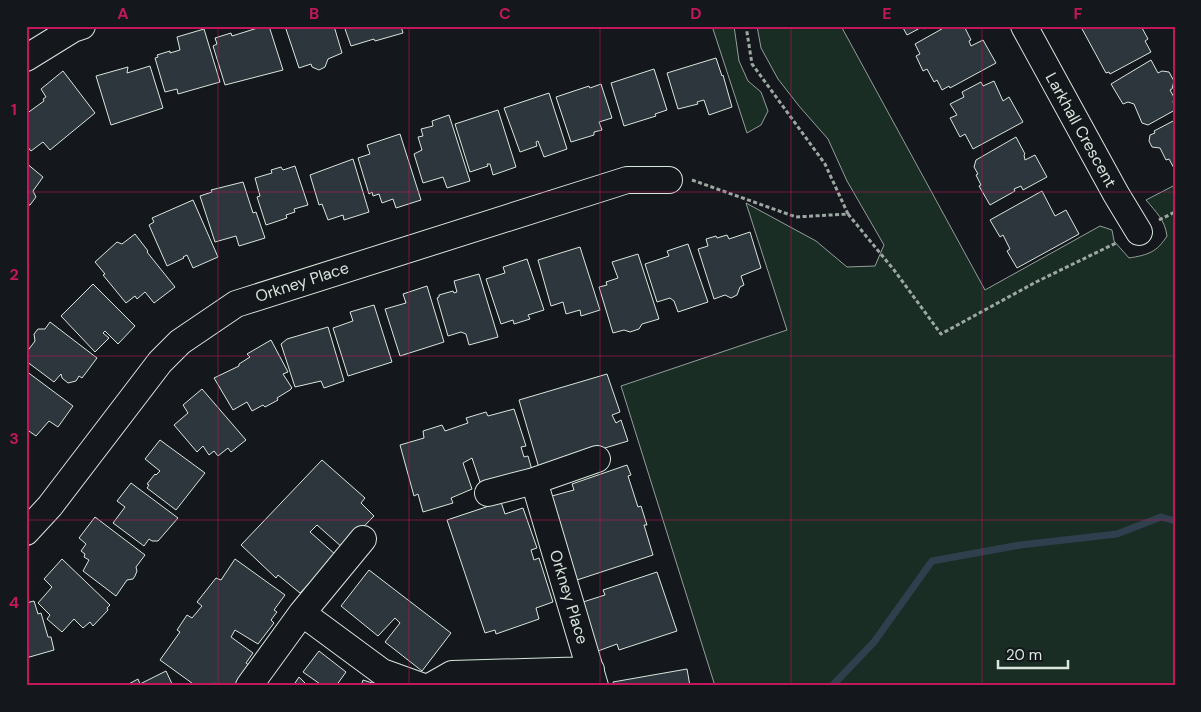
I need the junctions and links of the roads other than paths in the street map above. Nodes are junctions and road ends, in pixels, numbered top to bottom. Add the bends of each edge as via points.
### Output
1 (82, 26) edge
2 (1024, 26) edge
3 (26, 58) edge
4 (669, 180) road end
5 (1139, 232) road end
6 (597, 460) dead end
7 (534, 481) junction
8 (488, 493) dead end
9 (26, 532) edge
10 (363, 539) dead end
11 (302, 613) junction
12 (593, 678) edge
13 (249, 686) edge
14 (421, 686) edge
15 (430, 686) edge

1 - 3 street
2 - 5 street, Larkhall Crescent
4 - 9 street, Orkney Place via 626,180 236,304 180,342 160,362 50,506
6 - 7 street
7 - 8 street
7 - 12 street, Orkney Place
10 - 11 street
11 - 13 street
11 - 14 street via 382,672
12 - 15 street via 452,674

